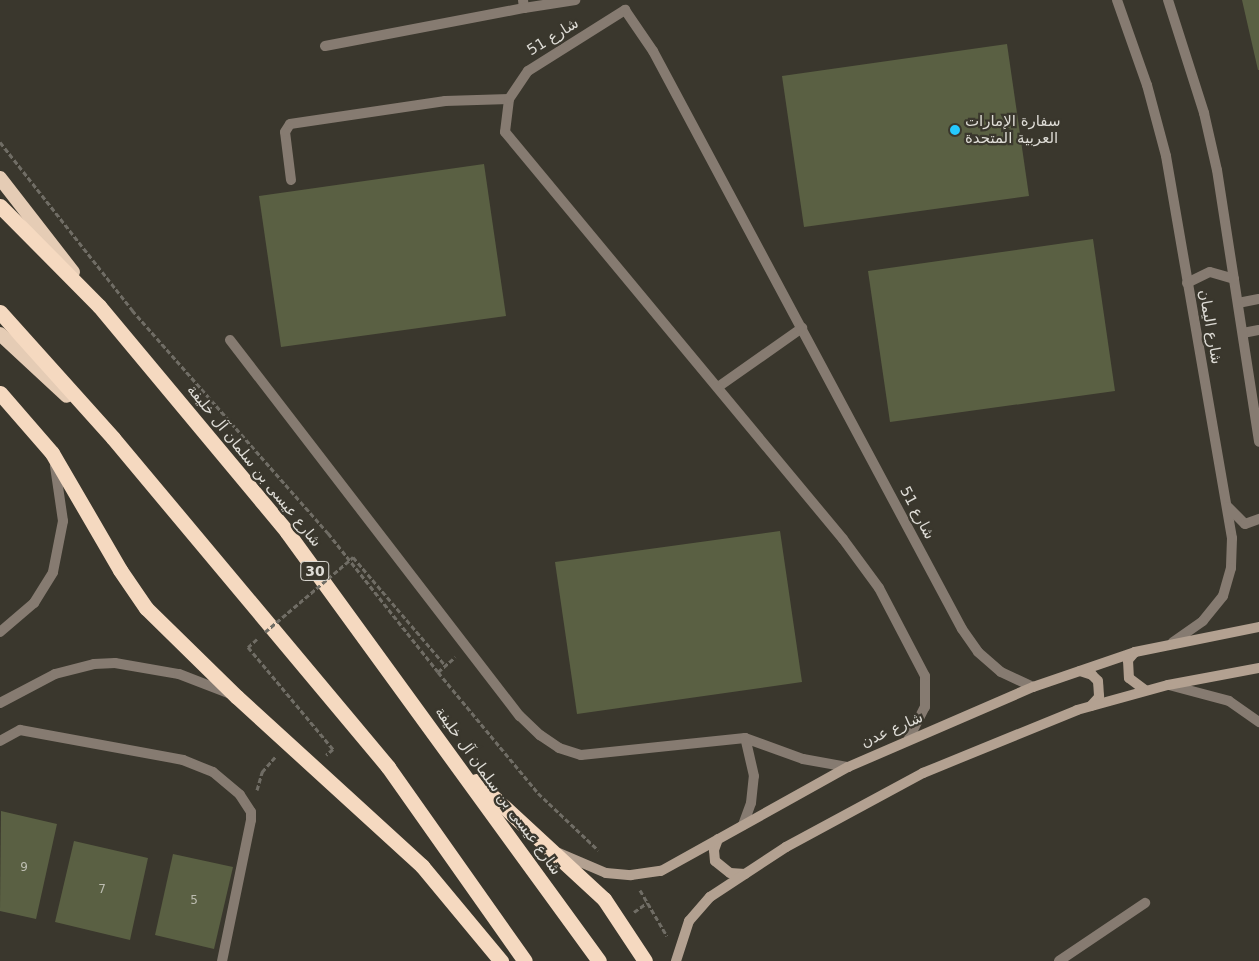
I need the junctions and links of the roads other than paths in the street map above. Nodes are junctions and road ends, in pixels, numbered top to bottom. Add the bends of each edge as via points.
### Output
1 (575, 0) edge
2 (1117, 0) edge
3 (1168, 0) edge
4 (523, 4) edge
5 (623, 5) edge
6 (326, 46) dead end
7 (509, 99) junction
8 (0, 178) edge
9 (291, 180) dead end
10 (0, 206) edge
11 (1234, 280) junction
12 (1187, 283) junction
13 (1259, 299) edge
14 (1238, 303) junction
15 (99, 306) junction
16 (0, 312) edge
17 (802, 328) junction
18 (1259, 330) edge
19 (1242, 332) junction
20 (0, 334) edge
21 (230, 340) dead end
22 (718, 387) junction
23 (0, 393) edge
24 (113, 438) junction
25 (1259, 442) edge
26 (52, 453) junction
27 (1225, 499) junction
28 (1259, 519) edge
29 (1259, 627) edge
30 (0, 632) edge
31 (1174, 642) junction
32 (1135, 652) junction
33 (1259, 668) edge
34 (1079, 671) junction
35 (1168, 685) junction
36 (1033, 687) junction
37 (1144, 690) junction
38 (237, 697) junction
39 (0, 704) edge
40 (1091, 706) junction
41 (1259, 722) edge
42 (745, 738) junction
43 (909, 738) junction
44 (0, 741) edge
45 (848, 767) junction
46 (460, 769) junction
47 (743, 825) junction
48 (718, 839) junction
49 (555, 851) junction
50 (745, 874) junction
51 (1145, 904) dead end
52 (677, 957) edge
53 (222, 961) edge
54 (501, 961) edge
55 (525, 961) edge
56 (599, 961) edge
57 (645, 961) edge
58 (1059, 961) edge

1 - 4 street
2 - 12 street, شارع اليمان via 1147,84 1166,156
3 - 11 street, شارع اليمان via 1204,113 1217,170
4 - 6 street
5 - 7 street, شارع 51 via 536,65 521,79
5 - 17 street, شارع 51 via 653,51
7 - 9 street via 445,101 290,124 285,132
7 - 22 street, شارع 51 via 504,120 509,141
8 - 15 highway
10 - 15 highway, شارع عيسى بن سلمان آل خليفة / 30
11 - 12 street via 1210,272
11 - 14 street, شارع اليمان
12 - 27 street, شارع اليمان
13 - 14 street
14 - 19 street, شارع اليمان
15 - 46 highway, شارع عيسى بن سلمان آل خليفة / 30 via 287,532
16 - 24 highway
17 - 22 street
17 - 36 street, شارع 51 via 962,629 978,652 1001,672
18 - 19 street
19 - 25 street, شارع اليمان
20 - 24 highway
21 - 42 street via 520,716 540,736 559,748 581,755
22 - 43 street, شارع 51 via 864,566 922,667 927,685 924,713
23 - 26 highway
24 - 55 highway via 388,768
26 - 30 street via 61,490 63,521 56,562 46,587 34,603
26 - 38 highway via 120,570 146,608
27 - 28 street via 1241,522 1250,525
27 - 31 street, شارع اليمان via 1233,551 1223,596 1203,621
29 - 31 main road, شارع عدن
31 - 32 main road, شارع عدن
32 - 34 main road, شارع عدن
32 - 37 main road via 1128,660 1129,678
33 - 35 main road
34 - 36 main road, شارع عدن
34 - 40 main road via 1092,675 1098,681 1098,697
35 - 37 main road
35 - 41 street via 1229,701
36 - 43 main road, شارع عدن
37 - 40 main road
38 - 39 street via 179,674 114,663 94,664 55,674
38 - 54 highway via 422,866
40 - 50 main road via 924,773 786,847
42 - 45 street via 803,760
42 - 47 street via 754,776
43 - 45 main road, شارع عدن
44 - 53 street via 20,730 183,760 213,772 240,795 250,812
45 - 47 main road, شارع عدن
46 - 49 highway
46 - 56 highway, شارع عيسى بن سلمان آل خليفة / 30
47 - 48 main road, شارع عدن
48 - 49 main road, شارع عدن via 661,871 631,875 606,873
48 - 50 main road via 715,861 730,873
49 - 57 highway via 604,899
50 - 52 main road via 697,909 689,921
51 - 58 street

